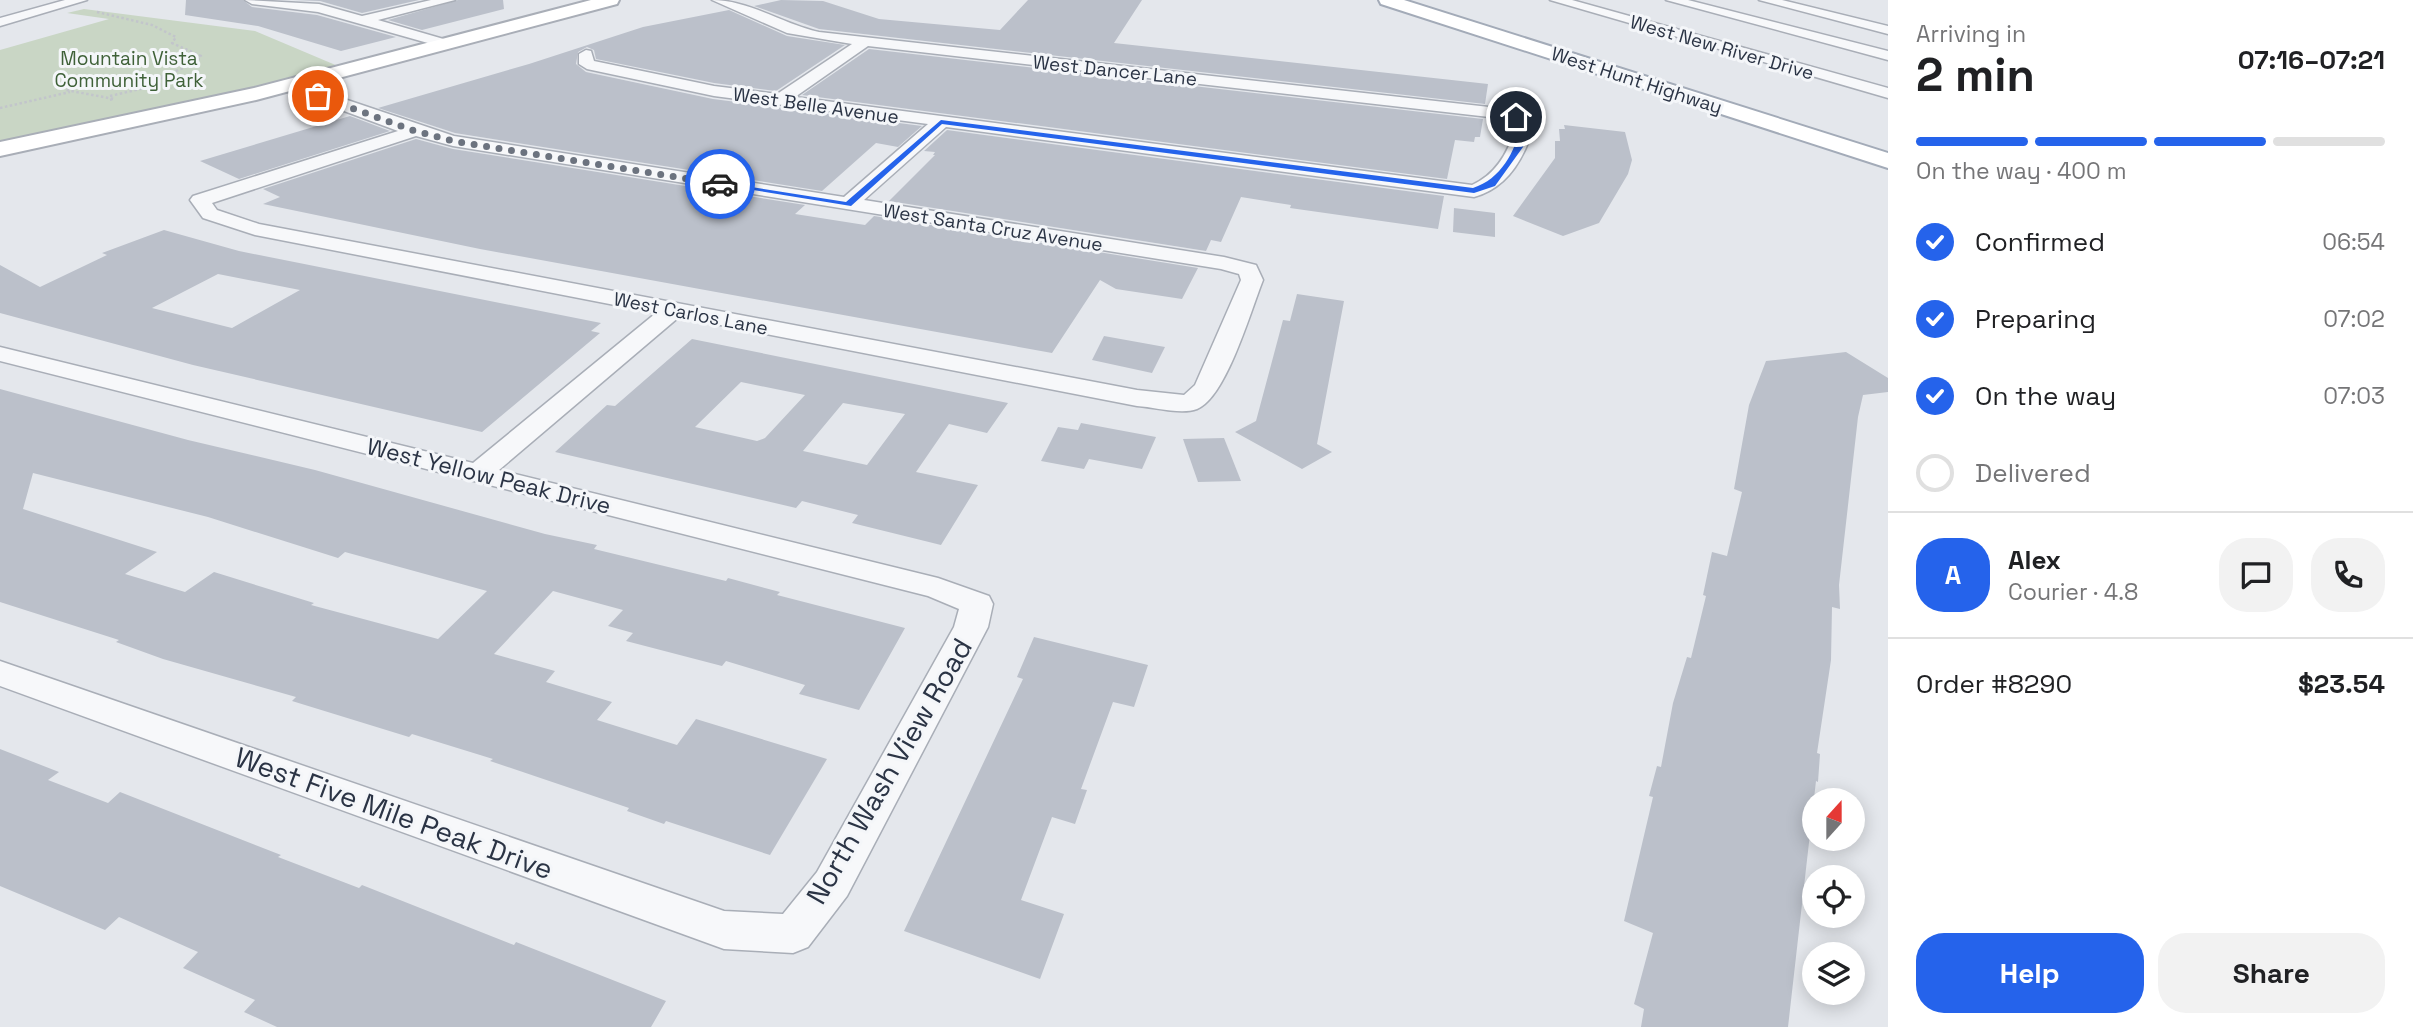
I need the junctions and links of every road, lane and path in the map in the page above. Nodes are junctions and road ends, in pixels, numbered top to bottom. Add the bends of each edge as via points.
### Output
1 (80, 0) edge
2 (252, 0) edge
3 (448, 0) edge
4 (611, 0) edge
5 (720, 0) edge
6 (1387, 0) edge
7 (1557, 0) edge
8 (1673, 0) edge
9 (1766, 0) edge
10 (62, 5) junction
11 (367, 20) junction
12 (0, 22) edge
13 (1888, 30) edge
14 (866, 41) junction
15 (442, 43) junction
16 (586, 54) dead end
17 (1888, 56) edge
18 (201, 75) dead end
19 (164, 84) junction
20 (288, 85) junction
21 (75, 87) dead end
22 (176, 90) dead end
23 (71, 92) junction
24 (1888, 93) edge
25 (110, 96) junction
26 (780, 100) junction
27 (102, 102) dead end
28 (0, 108) edge
29 (941, 122) junction
30 (415, 131) junction
31 (0, 149) edge
32 (1888, 161) edge
33 (1474, 191) joint
34 (848, 204) junction
35 (673, 310) junction
36 (0, 354) edge
37 (1190, 402) joint
38 (478, 473) junction
39 (976, 604) joint
40 (0, 673) edge
41 (793, 934) joint

1 - 10 street
2 - 11 street via 320,8
3 - 11 street
4 - 15 street
5 - 14 street, West Dancer Lane via 792,30
6 - 32 street, West Hunt Highway
7 - 24 street, West New River Drive
8 - 17 street
9 - 13 street
10 - 12 street
10 - 19 path via 121,15 174,33 172,43 201,56 194,64 160,77
11 - 15 street
14 - 26 street
14 - 33 street, West Dancer Lane via 1516,117 1525,125 1520,147 1492,185
15 - 20 street
16 - 26 street, West Belle Avenue via 587,64 627,74
18 - 19 path
19 - 22 path
19 - 25 path
20 - 30 street, West Santa Cruz Avenue
20 - 31 street
21 - 23 path via 66,90
23 - 25 path
23 - 28 path
25 - 27 path via 114,99
26 - 29 street, West Belle Avenue
29 - 33 street, West Belle Avenue
29 - 34 street
30 - 34 street, West Santa Cruz Avenue via 516,152
30 - 35 street, West Carlos Lane via 200,200 210,214 255,229
34 - 37 street, West Santa Cruz Avenue via 1248,270 1252,280 1206,389
35 - 37 street, West Carlos Lane via 1137,398
35 - 38 street
36 - 38 street, West Yellow Peak Drive
38 - 39 street, West Yellow Peak Drive via 938,588
39 - 41 street, North Wash View Road via 971,627 832,884
40 - 41 street, West Five Mile Peak Drive via 724,930

